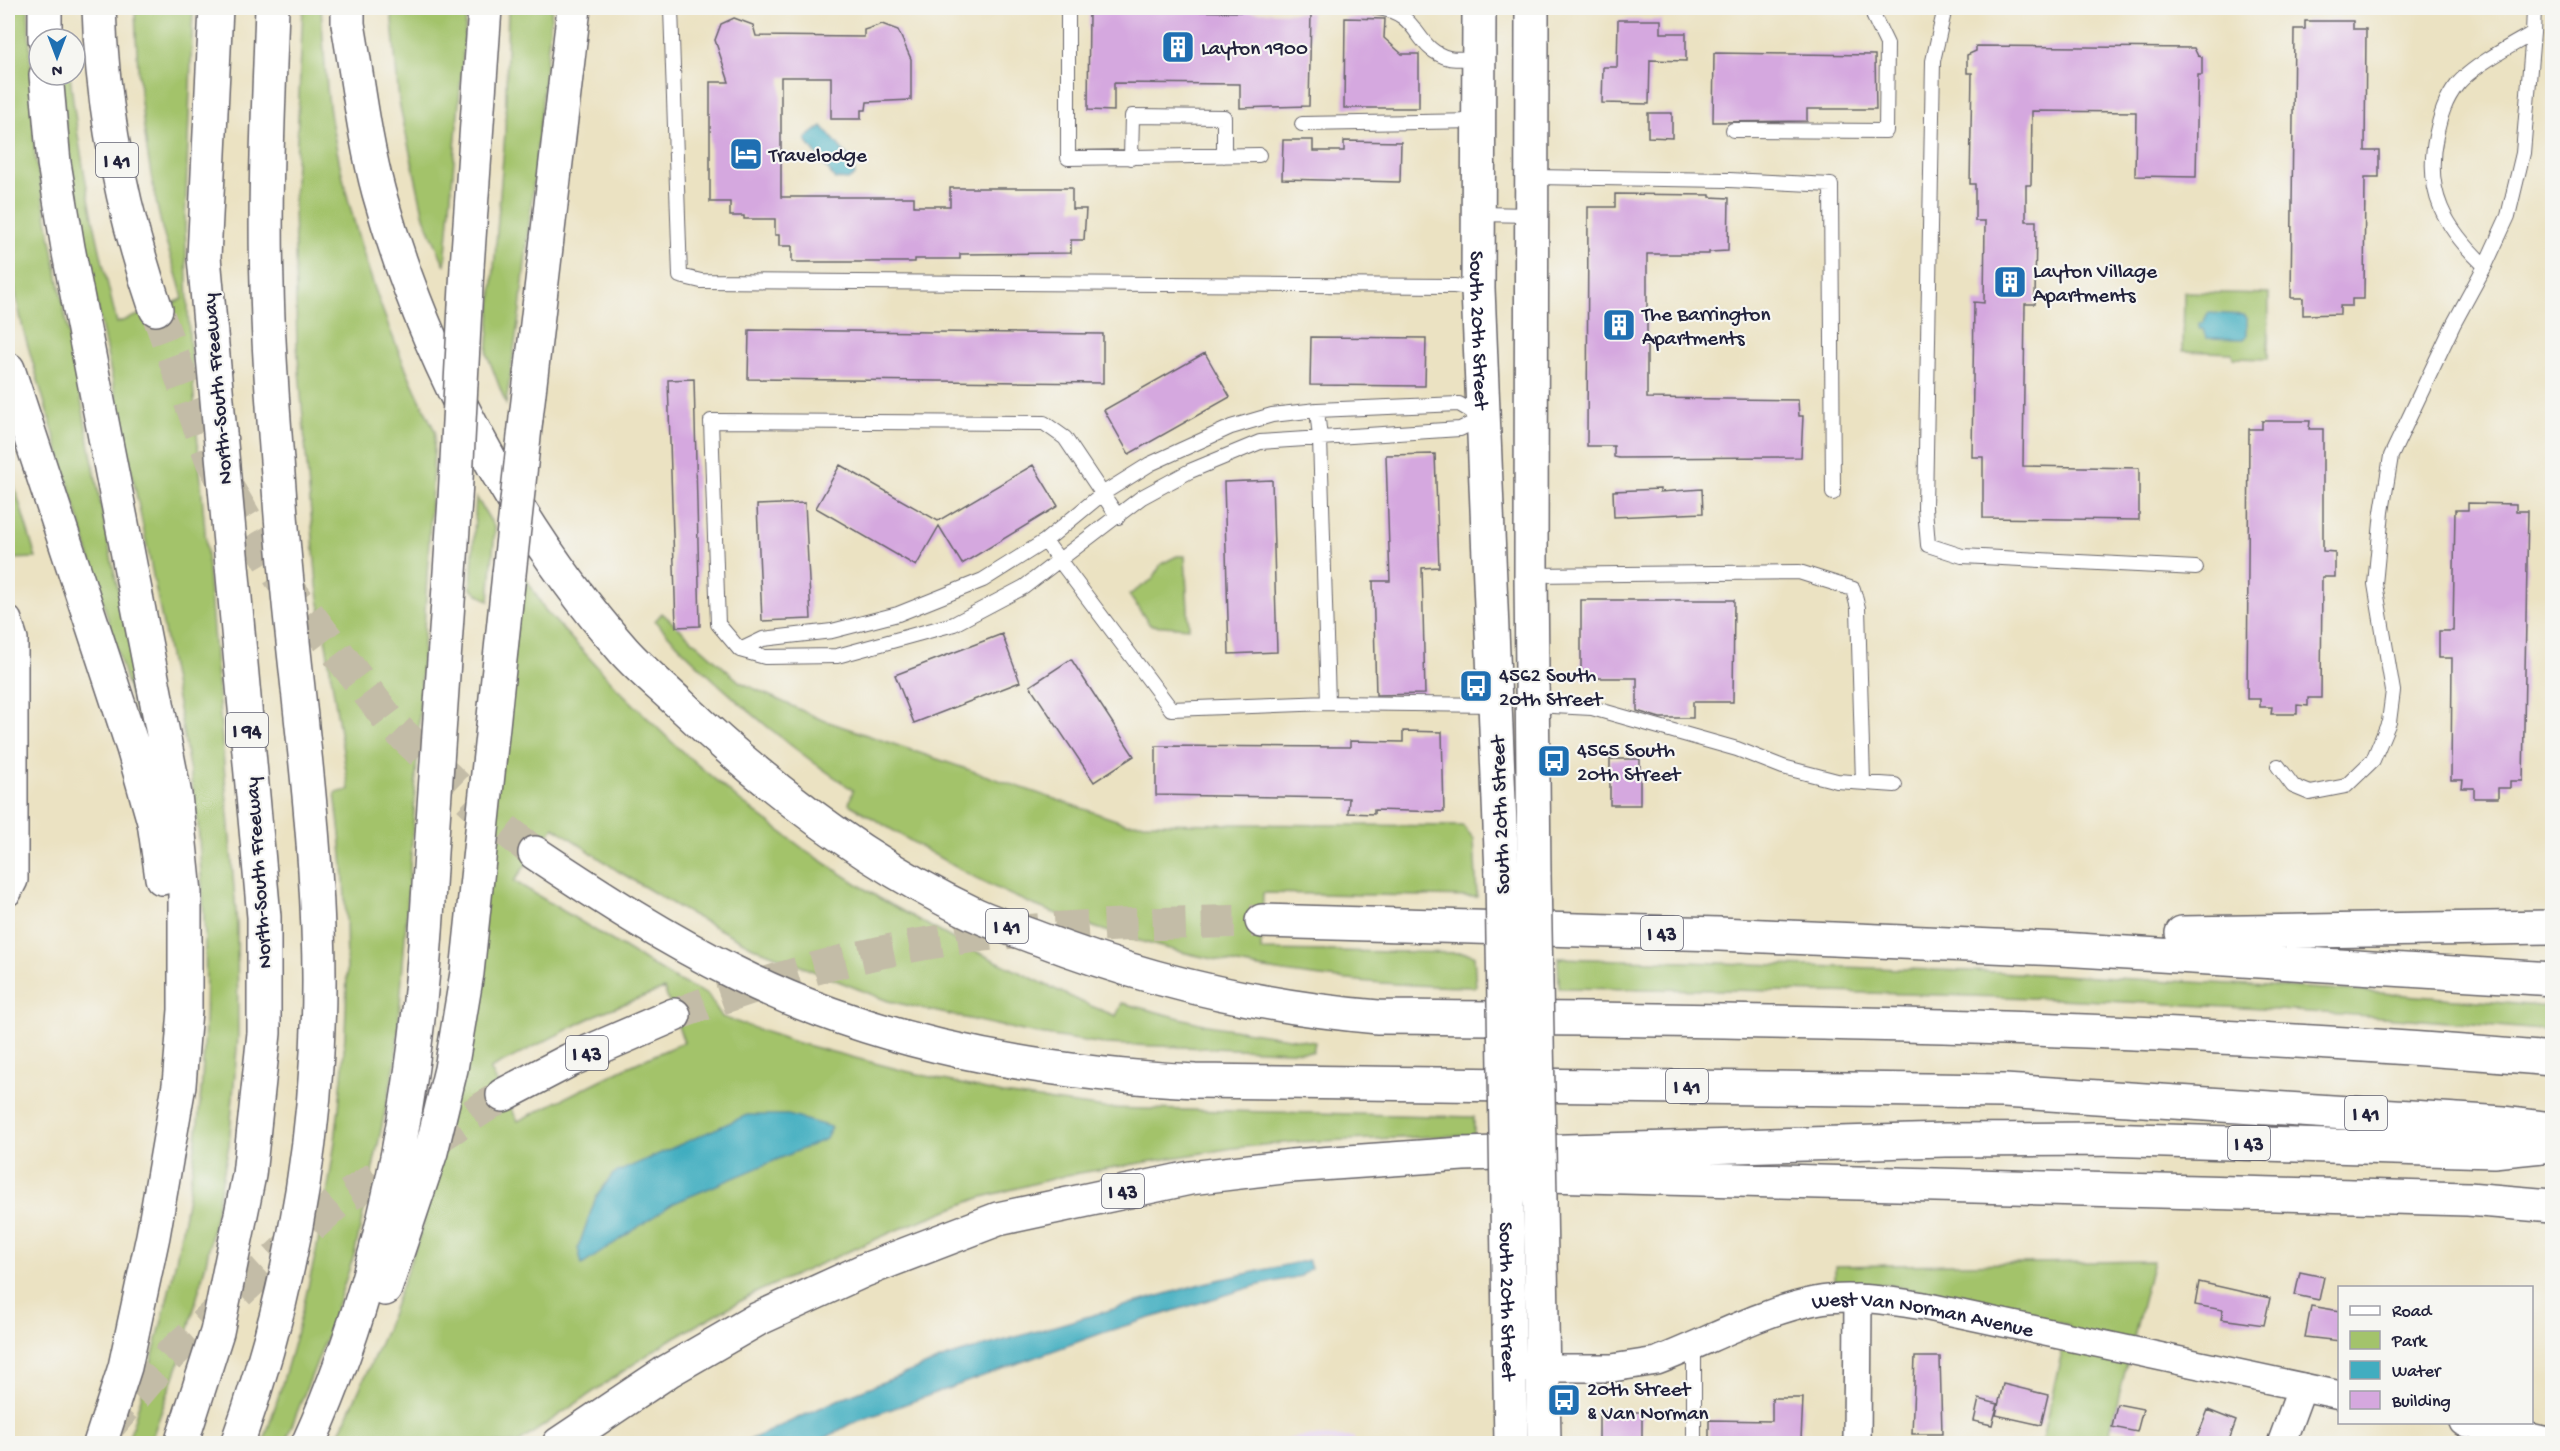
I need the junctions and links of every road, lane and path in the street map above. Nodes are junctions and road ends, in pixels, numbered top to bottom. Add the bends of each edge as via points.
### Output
1 (45, 8) edge
2 (99, 8) edge
3 (216, 8) edge
4 (272, 8) edge
5 (348, 8) edge
6 (485, 8) edge
7 (574, 8) edge
8 (671, 8) edge
9 (1068, 8) edge
10 (1377, 8) edge
11 (1479, 8) edge
12 (1532, 8) edge
13 (1945, 8) edge
14 (2534, 8) edge
15 (1874, 17) dead end
16 (45, 27) edge
17 (2533, 33) junction
18 (1478, 58) junction
19 (47, 87) edge
20 (1478, 121) junction
21 (1302, 124) dead end
22 (1733, 130) dead end
23 (1258, 155) dead end
24 (1224, 156) junction
25 (1131, 158) junction
26 (1533, 177) junction
27 (1478, 214) junction
28 (1533, 215) junction
29 (2485, 266) junction
30 (1478, 289) junction
31 (156, 309) tunnel mouth
32 (8, 369) edge
33 (1317, 410) junction
34 (1483, 418) junction
35 (1320, 438) junction
36 (1833, 493) dead end
37 (1102, 494) junction
38 (1118, 517) junction
39 (1045, 541) junction
40 (1059, 560) junction
41 (2196, 568) dead end
42 (1531, 575) junction
43 (8, 620) edge
44 (740, 650) junction
45 (1328, 703) junction
46 (1496, 705) junction
47 (1534, 705) junction
48 (2278, 766) dead end
49 (1863, 783) junction
50 (1895, 785) dead end
51 (535, 853) tunnel mouth
52 (8, 892) edge
53 (1262, 921) tunnel mouth
54 (2553, 927) edge
55 (2061, 949) junction
56 (2553, 979) edge
57 (674, 1015) tunnel mouth
58 (2553, 1059) edge
59 (503, 1095) tunnel mouth
60 (2553, 1129) edge
61 (169, 1143) junction
62 (2553, 1144) edge
63 (1391, 1161) junction
64 (2553, 1206) edge
65 (1858, 1298) junction
66 (346, 1346) junction
67 (1694, 1346) junction
68 (1511, 1368) junction
69 (1544, 1368) junction
70 (2302, 1387) junction
71 (2338, 1395) edge
72 (2472, 1424) edge
73 (2553, 1442) edge
74 (100, 1443) edge
75 (181, 1443) edge
76 (237, 1443) edge
77 (308, 1443) edge
78 (559, 1443) edge
79 (1511, 1443) edge
80 (1544, 1443) edge
81 (1694, 1443) edge
82 (1857, 1443) edge
83 (2281, 1443) edge

1 - 16 main road
2 - 31 main road, I 41 via 107,99 123,194
3 - 75 main road, North-South Freeway / I 94 via 204,257 264,917 264,1033 244,1198 217,1332
4 - 76 main road via 267,284 280,504 318,929 318,1027 308,1146 288,1260 260,1373
5 - 58 main road, I 41 via 379,191 404,269 436,351 501,477 536,535 626,652 781,795 870,857 972,913 1150,978 1315,1012 1378,1017 1970,1025 2428,1048
6 - 66 main road, bridge via 422,990 396,1166
7 - 66 main road, bridge via 467,973 451,1069 431,1152 388,1282 367,1328
8 - 30 lane via 680,276 701,281
9 - 25 lane via 1068,158
10 - 18 lane via 1394,9 1409,21 1423,43 1448,58
11 - 18 main road, South 20th Street
12 - 26 main road, South 20th Street
13 - 41 lane via 1933,61 1925,508 1928,545 1962,556
14 - 17 lane
15 - 22 lane via 1887,44 1886,131
17 - 29 lane via 2523,153 2508,216
17 - 29 lane via 2457,84 2441,113 2431,160 2436,199 2459,242
18 - 20 main road, South 20th Street
19 - 61 main road via 68,248 175,795 185,892 185,1010 179,1085
20 - 21 lane
20 - 27 main road, South 20th Street
23 - 24 lane
24 - 25 lane
24 - 25 lane via 1224,117 1132,116
26 - 28 main road, South 20th Street
26 - 36 lane via 1831,185
27 - 28 lane
27 - 30 main road, South 20th Street
28 - 42 main road, South 20th Street
29 - 48 lane via 2391,456 2375,584 2392,691 2389,722 2378,750 2346,786 2310,793 2293,786
30 - 34 main road, South 20th Street
32 - 61 main road via 154,822 169,924
33 - 34 lane via 1459,404
33 - 35 lane
33 - 37 lane via 1231,427 1150,464
34 - 35 lane via 1460,429
34 - 46 main road, South 20th Street
35 - 38 lane via 1260,442 1190,471 1142,497
35 - 45 lane
37 - 38 lane
37 - 39 lane
37 - 44 lane via 1065,438 1044,423 711,421 717,624
38 - 40 lane
39 - 40 lane
39 - 44 lane via 983,580 898,614 832,632 763,639
40 - 44 lane via 1024,587 954,624 837,656 765,657
40 - 45 lane via 1171,709
42 - 47 main road, South 20th Street
42 - 49 lane via 1799,572 1852,589 1858,608
43 - 52 street via 14,639 14,880
45 - 46 lane
46 - 47 main road
46 - 68 main road, South 20th Street, bridge
47 - 49 lane via 1592,708 1737,749 1783,767 1837,781
47 - 69 main road, South 20th Street, bridge
49 - 50 lane
51 - 60 main road, I 41 via 667,938 793,998 927,1043 1083,1073 1195,1081 2004,1091
53 - 55 main road, I 43 via 1719,934
54 - 55 main road via 2239,934 2085,931
55 - 56 main road, I 43
57 - 59 main road, I 43 via 570,1060
61 - 74 main road via 125,1367
62 - 63 main road, I 43 via 2493,1151 2102,1139 1945,1140 1462,1154
63 - 64 main road via 1465,1173 2456,1199
63 - 78 main road, I 43 via 1291,1166 1190,1178 998,1219 875,1265 758,1318
65 - 67 street, West Van Norman Avenue via 1792,1307
65 - 70 street, West Van Norman Avenue via 1924,1306
65 - 82 street
66 - 77 main road
67 - 69 street, West Van Norman Avenue via 1634,1367
67 - 81 lane
68 - 69 street, West Van Norman Avenue
68 - 79 main road, South 20th Street
69 - 80 main road, South 20th Street
70 - 71 street, West Van Norman Avenue
70 - 83 street
72 - 73 street

